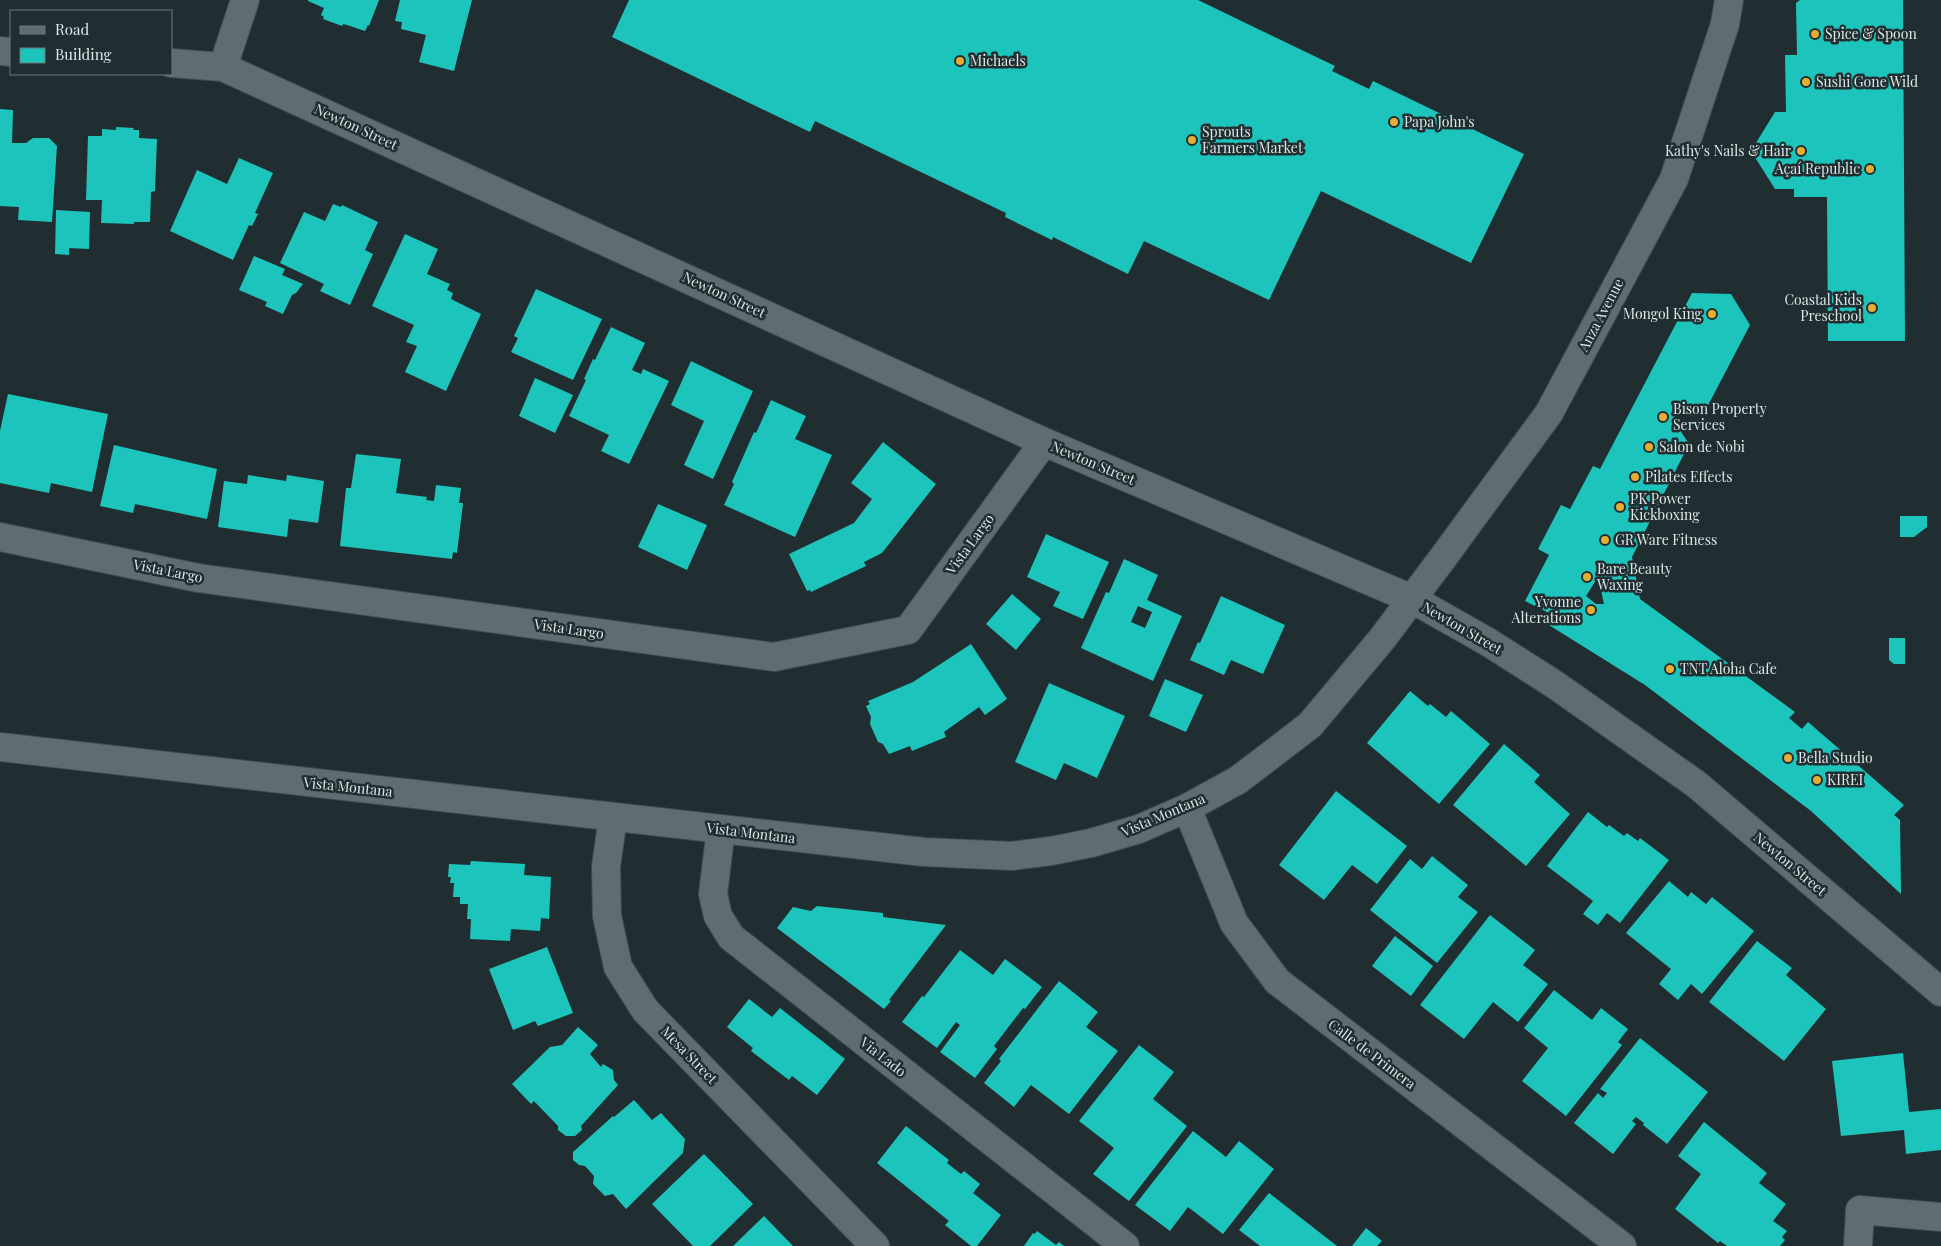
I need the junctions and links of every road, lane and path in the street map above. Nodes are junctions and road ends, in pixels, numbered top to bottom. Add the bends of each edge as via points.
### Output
1 (245, 0) edge
2 (1729, 0) edge
3 (172, 63) edge
4 (224, 66) junction
5 (1044, 442) junction
6 (0, 537) edge
7 (1412, 599) junction
8 (0, 747) edge
9 (1187, 808) junction
10 (612, 817) junction
11 (721, 829) junction
12 (1941, 992) edge
13 (1941, 1217) edge
14 (874, 1246) edge
15 (1125, 1246) edge
16 (1622, 1246) edge
17 (1858, 1246) edge

1 - 4 street
2 - 7 street, Anza Avenue via 1725,24 1674,179 1549,413
3 - 4 street, Newton Street
4 - 5 street, Newton Street
5 - 6 street, Vista Largo via 908,630 774,657 198,578
5 - 7 street, Newton Street
7 - 9 street, Vista Montana via 1310,725 1238,780
7 - 12 street, Newton Street via 1554,684 1696,784
8 - 10 street, Vista Montana
9 - 11 street, Vista Montana via 1091,843 1012,856 924,852
9 - 16 street, Calle de Primera via 1234,923 1276,981
10 - 11 street, Vista Montana
10 - 14 street, Mesa Street via 606,867 606,916 618,967 645,1010
11 - 15 street, Via Lado via 713,894 718,916 731,937
13 - 17 street via 1860,1210

